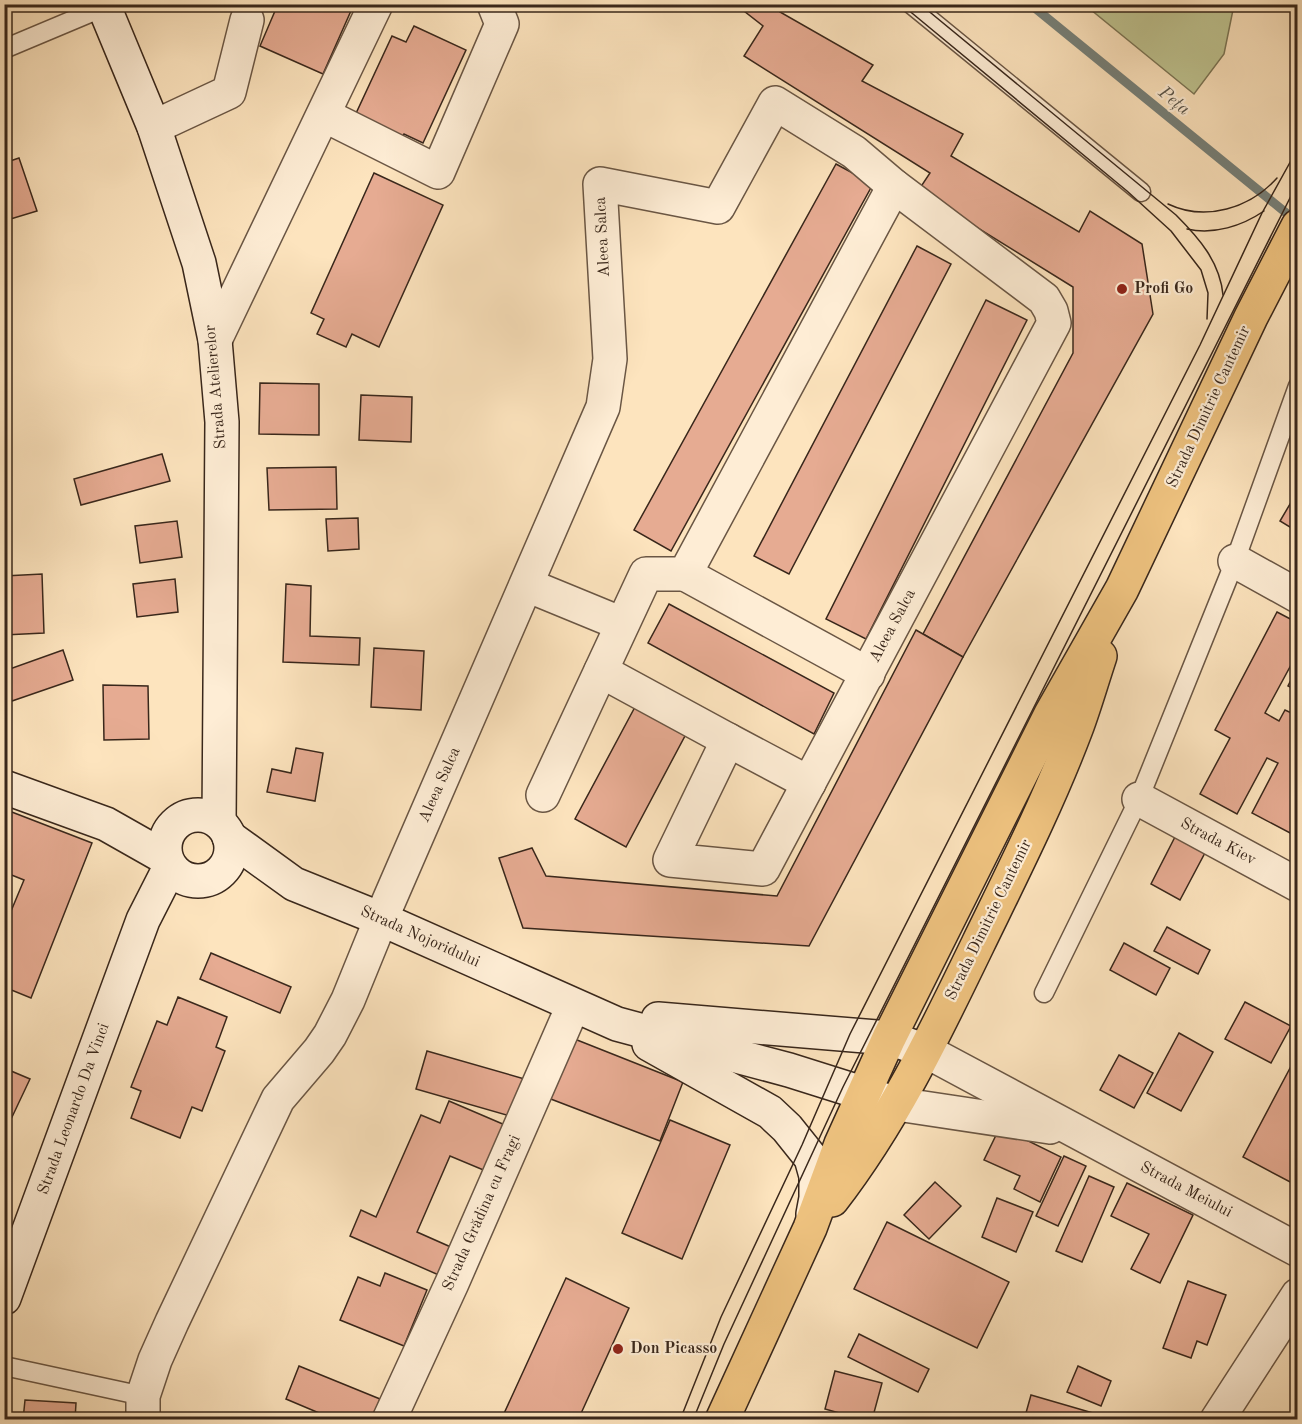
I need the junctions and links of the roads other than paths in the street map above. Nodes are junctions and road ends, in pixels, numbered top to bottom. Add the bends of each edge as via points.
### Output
1 (376, 4) edge
2 (494, 4) edge
3 (911, 4) edge
4 (103, 6) edge
5 (247, 20) dead end
6 (4, 49) edge
7 (324, 115) junction
8 (154, 127) junction
9 (894, 186) junction
10 (1141, 192) dead end
11 (1291, 239) edge
12 (215, 339) junction
13 (1298, 386) edge
14 (1235, 561) junction
15 (685, 574) junction
16 (527, 585) junction
17 (1122, 589) junction
18 (1298, 596) edge
19 (622, 624) junction
20 (601, 671) junction
21 (867, 674) junction
22 (729, 740) junction
23 (809, 783) junction
24 (4, 787) edge
25 (543, 795) dead end
26 (1139, 799) junction
27 (195, 848) junction
28 (1298, 885) edge
29 (381, 919) junction
30 (1044, 993) dead end
31 (573, 1006) junction
32 (617, 1024) junction
33 (889, 1038) junction
34 (926, 1051) junction
35 (864, 1093) junction
36 (897, 1104) junction
37 (1076, 1130) junction
38 (810, 1228) junction
39 (1298, 1250) edge
40 (1298, 1295) edge
41 (4, 1298) edge
42 (4, 1366) edge
43 (143, 1408) edge
44 (389, 1419) edge
45 (722, 1419) edge
46 (1217, 1419) edge

1 - 7 street
2 - 7 street via 501,24 438,172
3 - 10 lane
4 - 6 lane
4 - 8 street, Strada Atelierelor
5 - 8 street via 230,92
7 - 12 street
8 - 12 street, Strada Atelierelor via 199,263
9 - 15 street
9 - 16 street, Aleea Salca via 854,152 775,103 718,207 600,184 608,382 603,407
9 - 21 street, Aleea Salca via 1044,299 1054,323
11 - 17 main road, Strada Dimitrie Cantemir
12 - 27 street, Strada Atelierelor via 222,422 219,751
13 - 14 lane
14 - 18 street
14 - 26 lane
15 - 19 street, Aleea Salca via 646,574
15 - 21 street, Aleea Salca
16 - 19 street
16 - 29 street, Aleea Salca
17 - 33 main road, Strada Dimitrie Cantemir via 1051,714
17 - 34 main road, Strada Dimitrie Cantemir via 1076,730 1025,847
19 - 20 street, Aleea Salca
20 - 22 street
20 - 25 street, Aleea Salca
21 - 23 street, Aleea Salca
22 - 23 street
22 - 23 street, Aleea Salca via 670,860 763,869
24 - 27 street via 106,824
26 - 28 street, Strada Kiev
26 - 30 lane
27 - 29 street, Strada Nojoridului
27 - 41 street, Strada Leonardo Da Vinci via 170,895 143,920
29 - 31 street, Strada Nojoridului
29 - 43 street, Aleea Salca via 330,1035 278,1098 155,1360
31 - 32 street, Strada Nojoridului
31 - 44 street, Strada Grădina cu Fragi
32 - 33 street, Strada Nojoridului via 664,1019
32 - 35 street, Strada Nojoridului
32 - 38 street via 770,1112 787,1128 812,1158 816,1198
33 - 34 street, Strada Nojoridului
33 - 35 main road, Strada Dimitrie Cantemir
34 - 36 main road, Strada Dimitrie Cantemir
34 - 37 street, Strada Meiului
35 - 36 street, Strada Nojoridului
35 - 38 main road, Strada Dimitrie Cantemir
36 - 37 street, Strada Meiului
36 - 38 main road, Strada Dimitrie Cantemir via 867,1152
37 - 39 street, Strada Meiului
38 - 45 main road, Strada Dimitrie Cantemir
40 - 46 street
42 - 43 lane

